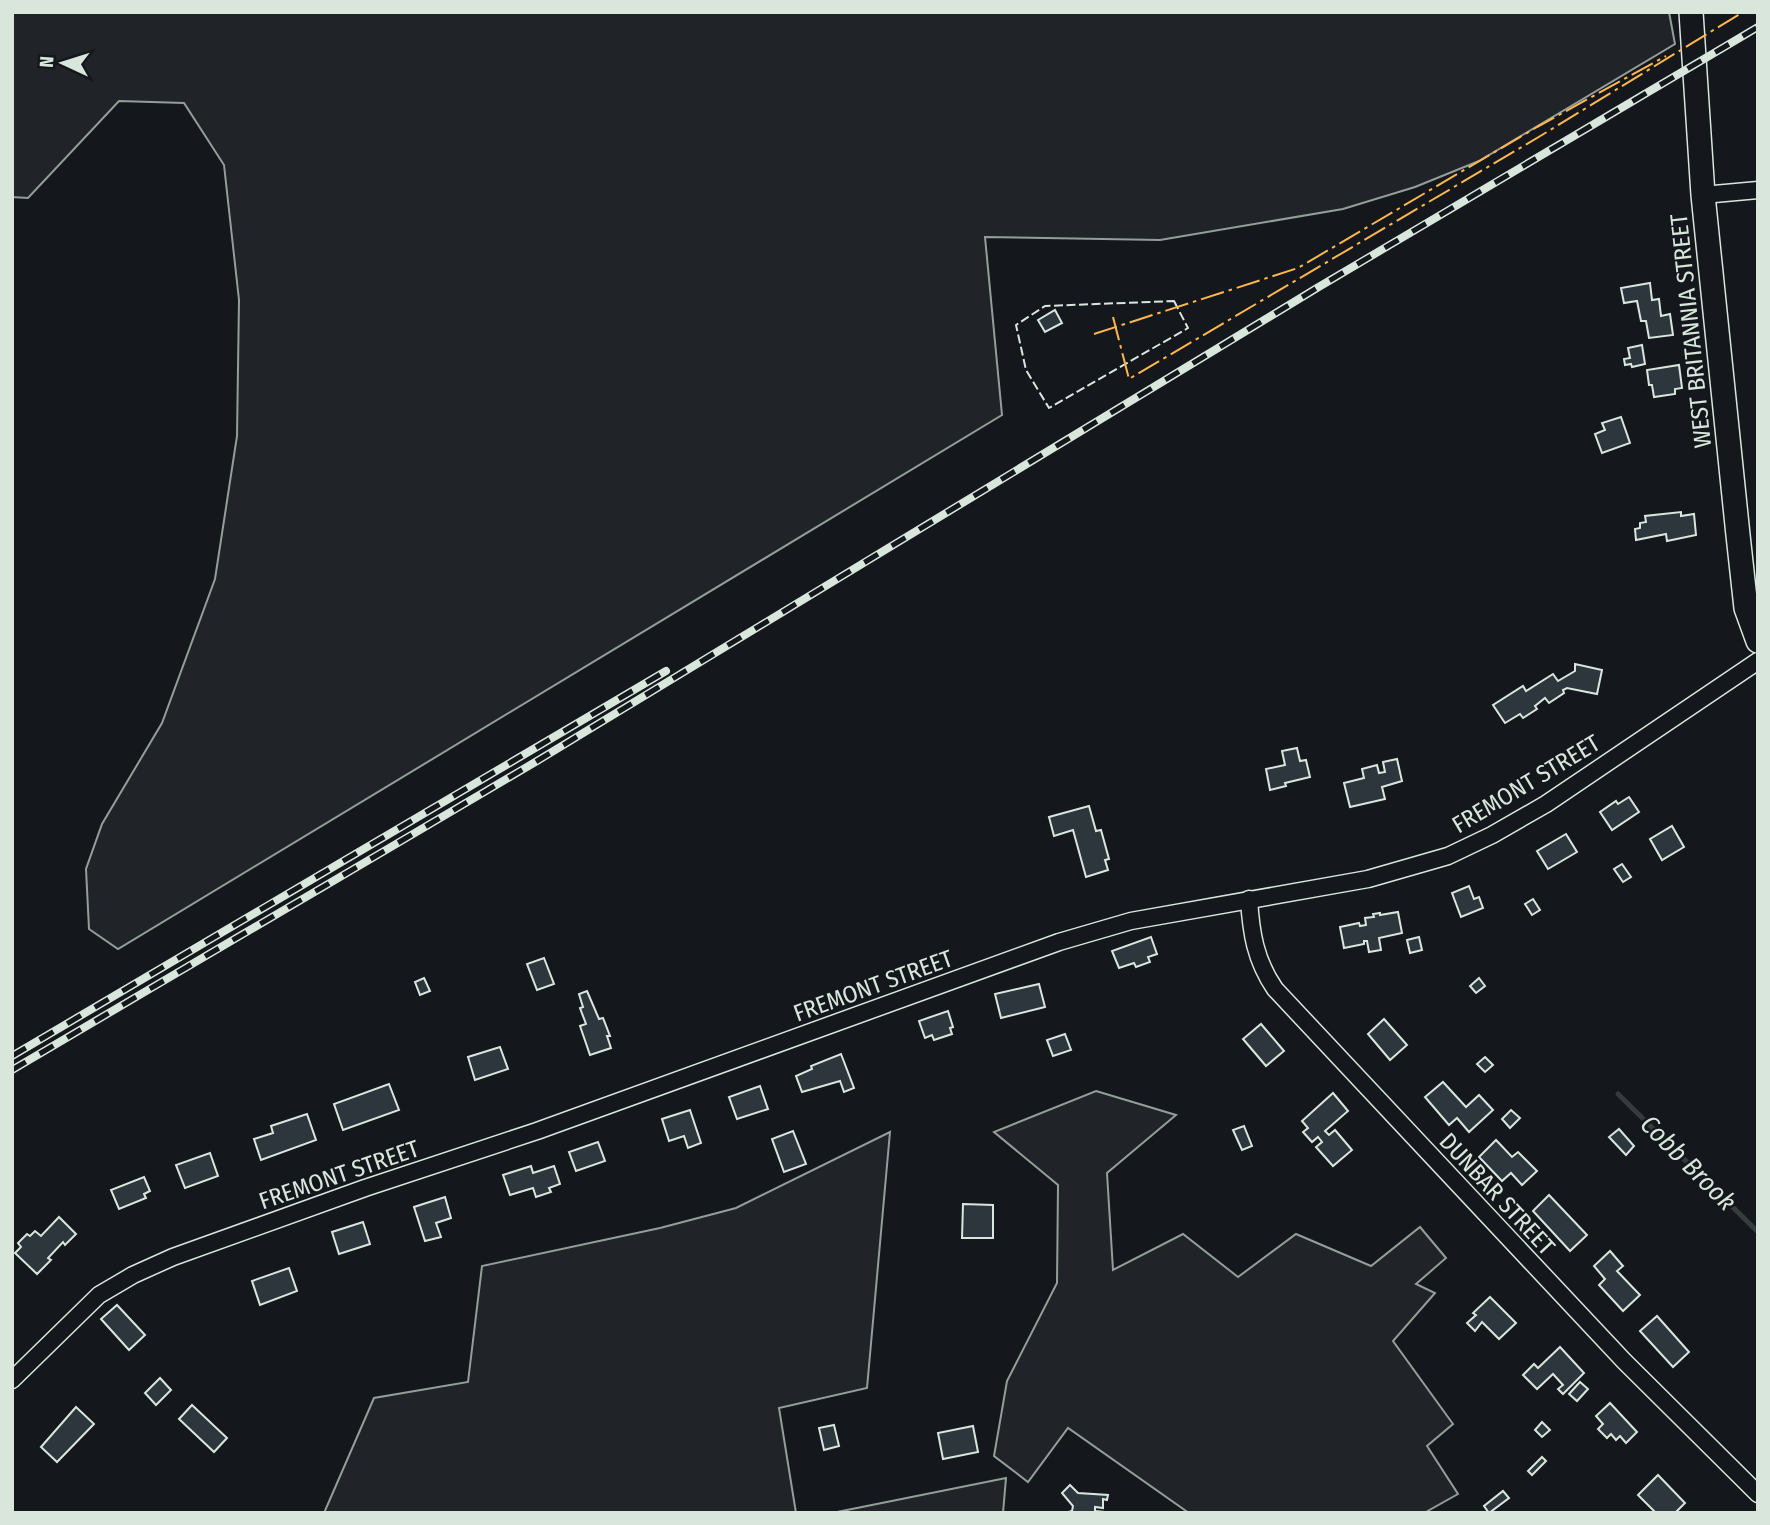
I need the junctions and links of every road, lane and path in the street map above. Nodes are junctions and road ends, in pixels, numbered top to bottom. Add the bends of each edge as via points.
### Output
1 (1691, 12) edge
2 (1758, 190) edge
3 (1703, 195) junction
4 (1758, 641) edge
5 (1758, 661) edge
6 (1249, 899) junction
7 (12, 1380) edge
8 (1758, 1494) edge

1 - 3 street, WEST BRITANNIA STREET
2 - 3 street
3 - 4 street, WEST BRITANNIA STREET via 1744,592
5 - 6 street, FREMONT STREET via 1546,804 1463,849 1388,874
6 - 7 street, FREMONT STREET via 1131,921 1059,942 173,1257 99,1296
6 - 8 street, DUNBAR STREET via 1255,948 1275,989 1624,1361

